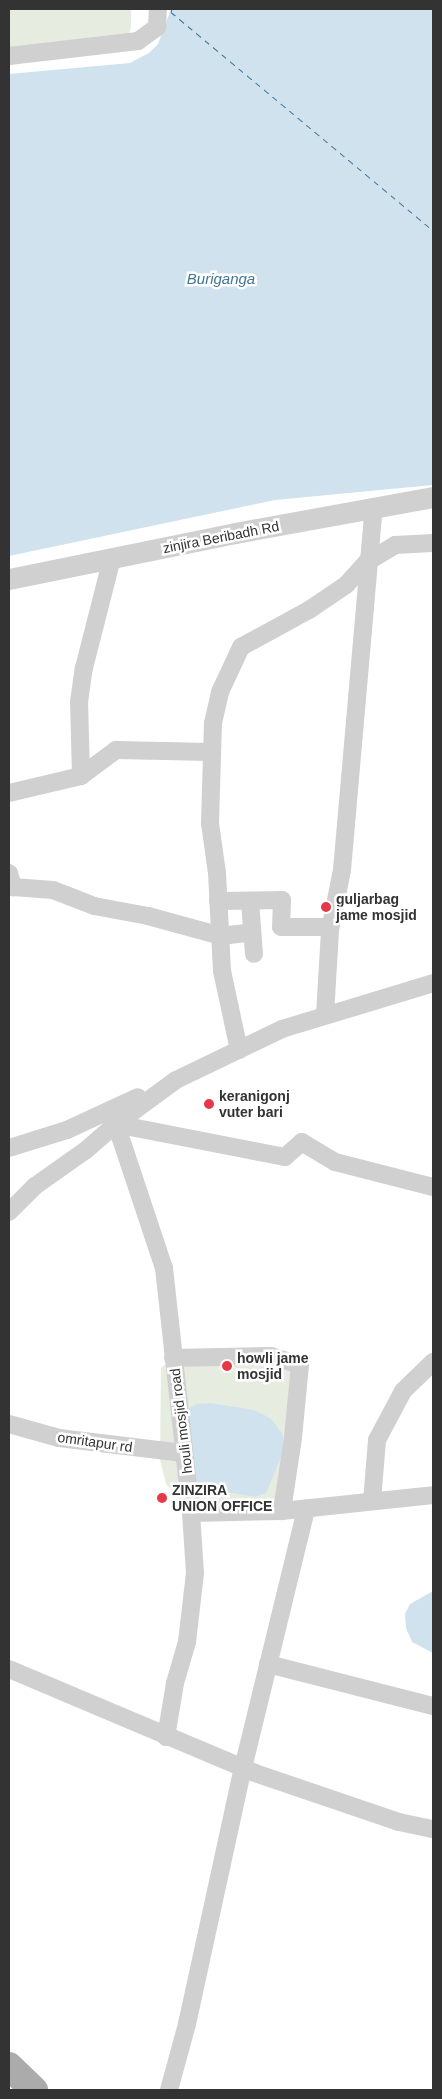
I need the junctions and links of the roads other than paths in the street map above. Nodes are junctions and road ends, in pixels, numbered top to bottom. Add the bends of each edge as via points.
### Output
1 (158, 9) edge
2 (9, 56) edge
3 (433, 497) edge
4 (374, 507) junction
5 (433, 543) edge
6 (112, 558) junction
7 (367, 562) junction
8 (9, 579) edge
9 (211, 752) junction
10 (81, 776) junction
11 (9, 793) edge
12 (9, 873) edge
13 (218, 901) junction
14 (250, 901) junction
15 (330, 927) junction
16 (252, 932) junction
17 (221, 936) junction
18 (254, 954) dead end
19 (433, 983) edge
20 (325, 1015) junction
21 (239, 1050) junction
22 (176, 1080) junction
23 (116, 1124) junction
24 (9, 1148) edge
25 (35, 1186) junction
26 (433, 1187) edge
27 (9, 1204) edge
28 (9, 1212) edge
29 (173, 1358) junction
30 (433, 1362) edge
31 (9, 1424) edge
32 (183, 1453) junction
33 (433, 1495) edge
34 (372, 1501) junction
35 (306, 1509) junction
36 (282, 1511) junction
37 (190, 1513) junction
38 (268, 1664) junction
39 (9, 1669) edge
40 (433, 1706) edge
41 (166, 1737) junction
42 (243, 1768) junction
43 (433, 1829) edge
44 (9, 2066) edge
45 (9, 2085) edge
46 (14, 2090) edge
47 (34, 2090) edge
48 (169, 2090) edge

1 - 2 street via 157,27 138,41
3 - 4 street, zinjira Beribadh Rd
4 - 6 street, zinjira Beribadh Rd
4 - 7 street
5 - 7 street via 395,545
6 - 8 street, zinjira Beribadh Rd
6 - 10 street via 79,702
7 - 9 street via 346,585 309,610 241,647 220,692
7 - 15 street via 342,870
9 - 10 street via 116,750
9 - 13 street via 210,823
10 - 11 street
12 - 17 street via 13,887 53,890 94,906 148,916
13 - 14 street
13 - 17 street
14 - 15 street via 282,900 281,927
14 - 16 street
15 - 20 street
16 - 17 street
16 - 18 street
17 - 21 street via 222,971
19 - 20 street
20 - 21 street via 282,1029
21 - 22 street
22 - 23 street
22 - 24 street via 67,1130
23 - 25 street
23 - 26 street via 285,1157 302,1142 335,1162
23 - 29 street, houli mosjid road via 164,1268
25 - 27 street
25 - 28 street
29 - 32 street, houli mosjid road
29 - 36 street via 271,1356 300,1364
30 - 34 street via 403,1391 378,1440
31 - 32 street, omritapur rd via 59,1438
32 - 37 street, houli mosjid road
33 - 34 street
34 - 35 street
35 - 36 street
35 - 38 street
36 - 37 street
37 - 41 street, houli mosjid road via 195,1573 187,1642 175,1683
38 - 40 street
38 - 42 street
39 - 41 street
41 - 42 street
42 - 43 street via 336,1802
42 - 48 street via 187,2024
44 - 47 main road
45 - 46 main road

